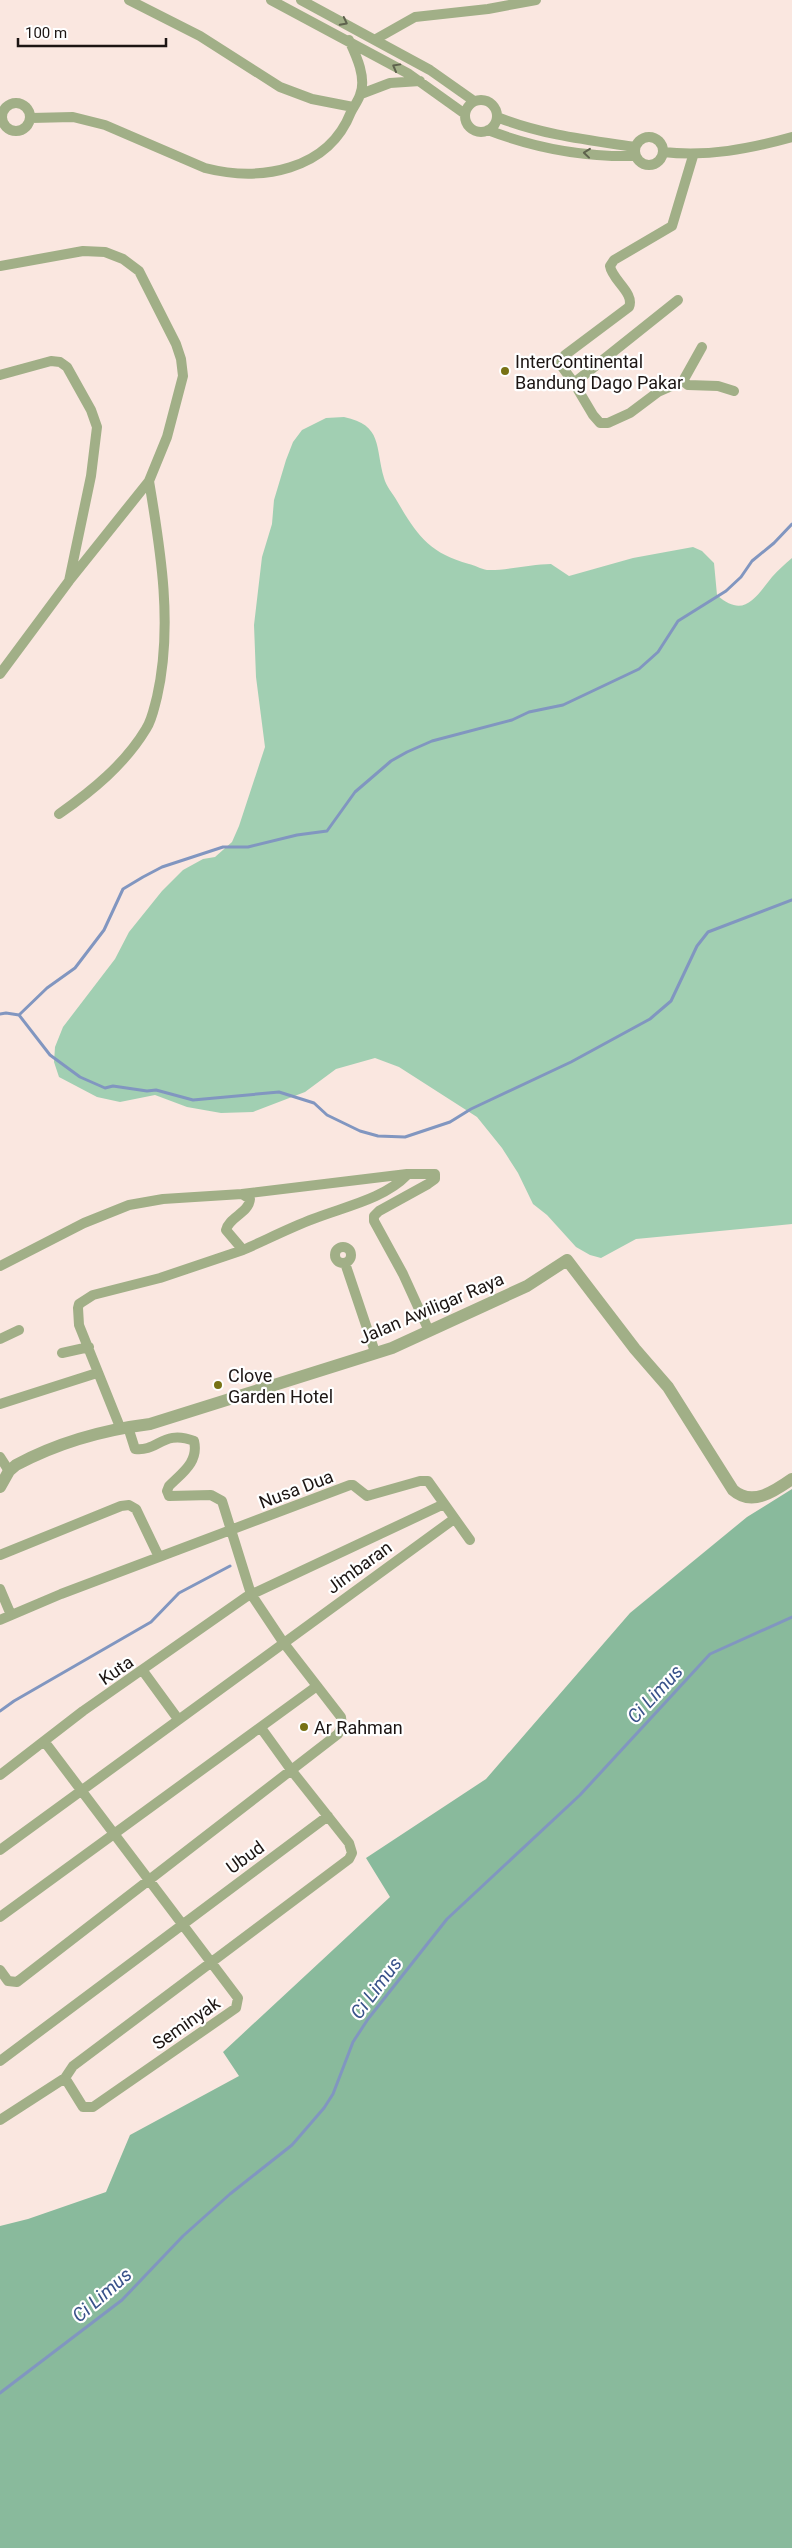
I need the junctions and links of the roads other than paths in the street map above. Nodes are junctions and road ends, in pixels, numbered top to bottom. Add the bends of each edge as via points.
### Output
1 (129, 0) edge
2 (270, 0) edge
3 (301, 0) edge
4 (536, 0) edge
5 (376, 39) junction
6 (349, 40) junction
7 (430, 70) junction
8 (419, 81) junction
9 (361, 94) junction
10 (474, 101) junction
11 (353, 106) junction
12 (465, 114) junction
13 (497, 117) junction
14 (31, 118) dead end
15 (488, 130) junction
16 (792, 137) edge
17 (635, 151) junction
18 (663, 152) junction
19 (693, 156) junction
20 (0, 266) edge
21 (678, 300) dead end
22 (702, 348) dead end
23 (0, 375) edge
24 (683, 381) junction
25 (574, 383) junction
26 (734, 391) dead end
27 (150, 481) junction
28 (69, 581) junction
29 (0, 674) edge
30 (59, 814) dead end
31 (407, 1174) junction
32 (242, 1194) junction
33 (242, 1250) junction
34 (345, 1263) dead end
35 (0, 1266) edge
36 (19, 1330) dead end
37 (429, 1331) junction
38 (0, 1339) edge
39 (88, 1347) junction
40 (62, 1352) dead end
41 (375, 1352) junction
42 (97, 1372) junction
43 (0, 1404) edge
44 (124, 1427) junction
45 (0, 1456) edge
46 (9, 1471) junction
47 (792, 1479) edge
48 (0, 1487) edge
49 (444, 1504) junction
50 (454, 1519) junction
51 (232, 1531) junction
52 (470, 1540) dead end
53 (0, 1555) edge
54 (159, 1557) junction
55 (0, 1589) edge
56 (251, 1594) junction
57 (11, 1615) junction
58 (0, 1620) edge
59 (283, 1642) junction
60 (144, 1671) junction
61 (317, 1686) junction
62 (178, 1719) junction
63 (262, 1728) junction
64 (44, 1741) junction
65 (292, 1771) junction
66 (0, 1775) edge
67 (80, 1791) junction
68 (328, 1816) junction
69 (114, 1834) junction
70 (0, 1850) edge
71 (147, 1880) junction
72 (0, 1917) edge
73 (182, 1924) junction
74 (212, 1964) junction
75 (0, 1970) edge
76 (0, 2061) edge
77 (65, 2078) junction
78 (0, 2120) edge

1 - 11 street via 200,36 280,87 312,99
2 - 6 street
3 -> 5 street
4 - 5 street via 414,17
5 - 7 street
8 -> 6 street
6 - 9 street via 358,59
7 - 8 street
7 - 10 street
8 - 9 street via 390,83
8 - 12 street
9 - 11 street
10 - 12 street
10 - 13 street via 490,103
11 - 14 street via 342,132 322,153 276,170 234,175 205,168 105,124 73,117
12 - 15 street via 470,128
13 - 15 street
13 - 17 street via 524,128
17 -> 15 street via 556,150 524,144
16 - 19 street via 749,149
17 - 18 street via 640,163 649,166 660,161
17 - 18 street via 640,139 654,138 661,143
18 - 19 street
19 - 25 street via 672,226 614,260 610,266 610,272 631,302 561,360 562,368
20 - 27 street via 83,251 123,259 139,271 176,344 183,376 167,437
21 - 25 street
22 - 24 street
23 - 28 street via 51,361 60,362 67,367 97,427 91,476
24 - 25 street via 658,392 630,413 608,423 600,423 593,415
24 - 26 street via 688,385 718,386
27 - 28 street
27 - 30 street via 164,601 164,667 154,709 147,728 122,761
28 - 29 street
31 - 32 street
31 - 33 street via 401,1181 372,1197
31 - 37 street via 435,1174 435,1179 379,1212 374,1216 374,1222
32 - 33 street via 250,1199 249,1204 226,1230
32 - 35 street via 144,1201 84,1223
33 - 39 street via 82,1300 78,1318
34 - 41 street
36 - 38 street
37 - 41 street, Jalan Awiligar Raya
37 - 47 street, Jalan Awiligar Raya via 527,1286 567,1260 635,1349 668,1386 733,1490 741,1496 755,1498
39 - 40 street
39 - 42 street
41 - 44 street, Jalan Awiligar Raya via 157,1422
42 - 43 street
42 - 44 street
44 - 46 street, Jalan Awiligar Raya via 69,1441 31,1457
44 - 51 street via 135,1448 141,1449 172,1437 182,1436 194,1442 193,1460 167,1492 175,1497 211,1495 218,1498 225,1506
45 - 46 street
46 - 48 street, Jalan Awiligar Raya
49 - 50 street, Nusa Dua
49 - 51 street, Nusa Dua via 428,1481 366,1496 350,1485
49 - 56 street
50 - 52 street, Nusa Dua
50 - 59 street, Jimbaran
51 - 54 street
51 - 56 street
53 - 54 street via 129,1505 136,1509
54 - 57 street
55 - 57 street
56 - 59 street
56 - 60 street, Kuta
57 - 58 street
59 - 61 street
59 - 62 street
60 - 62 street
60 - 64 street, Kuta
61 - 63 street
61 - 65 street via 341,1718 342,1726 338,1734
62 - 67 street
63 - 65 street
63 - 69 street
64 - 66 street, Kuta
64 - 67 street
65 - 68 street
65 - 71 street
67 - 69 street
67 - 70 street
68 - 73 street, Ubud
68 - 74 street via 349,1843 352,1853 342,1866
69 - 71 street
69 - 72 street
71 - 73 street
71 - 75 street via 17,1982 8,1981
73 - 74 street
73 - 76 street
74 - 77 street, Seminyak via 73,2066
74 - 77 street, Seminyak via 238,1998 236,2008 93,2107 83,2107
77 - 78 street

